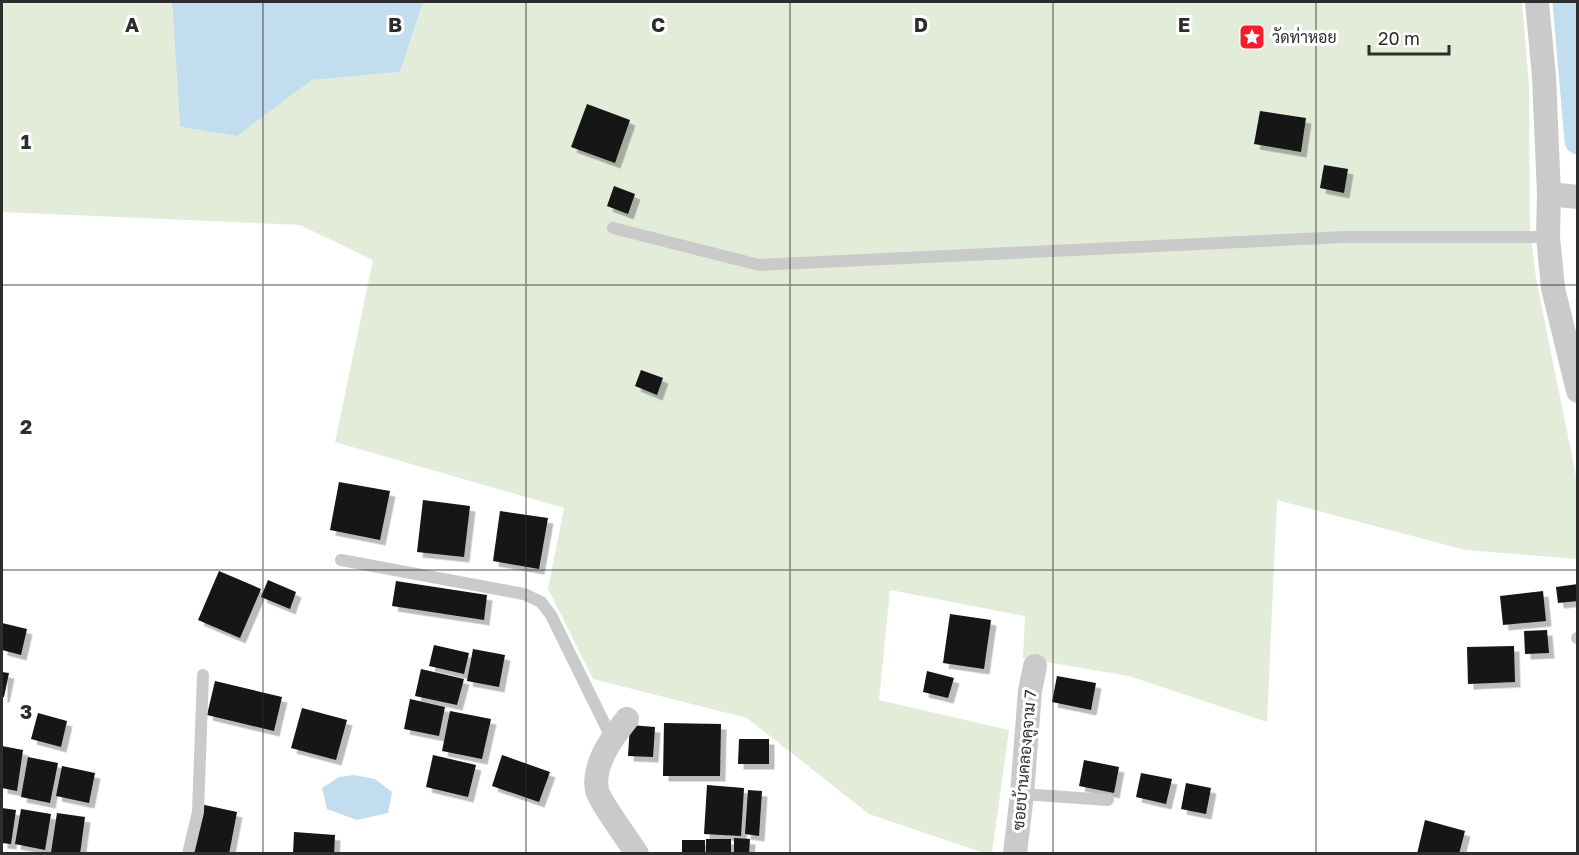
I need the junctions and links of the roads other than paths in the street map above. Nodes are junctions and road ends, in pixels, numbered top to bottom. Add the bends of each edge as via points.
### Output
1 (1537, 2) edge
2 (1549, 194) junction
3 (1577, 197) edge
4 (613, 228) dead end
5 (1548, 237) junction
6 (1578, 391) edge
7 (341, 560) dead end
8 (1035, 666) dead end
9 (203, 675) dead end
10 (627, 719) dead end
11 (612, 739) junction
12 (1023, 794) junction
13 (1108, 800) dead end
14 (188, 854) edge
15 (638, 854) edge
16 (1015, 854) edge

1 - 2 street
2 - 3 street
2 - 5 street
4 - 5 lane via 759,265 1345,237
5 - 6 street via 1553,288
7 - 11 lane via 524,594 541,602
8 - 12 street, ซอยบ้านคลองคูจาม 7
9 - 14 lane via 198,812
10 - 11 street
11 - 15 street via 596,775 597,793
12 - 13 lane
12 - 16 street, ซอยบ้านคลองคูจาม 7

